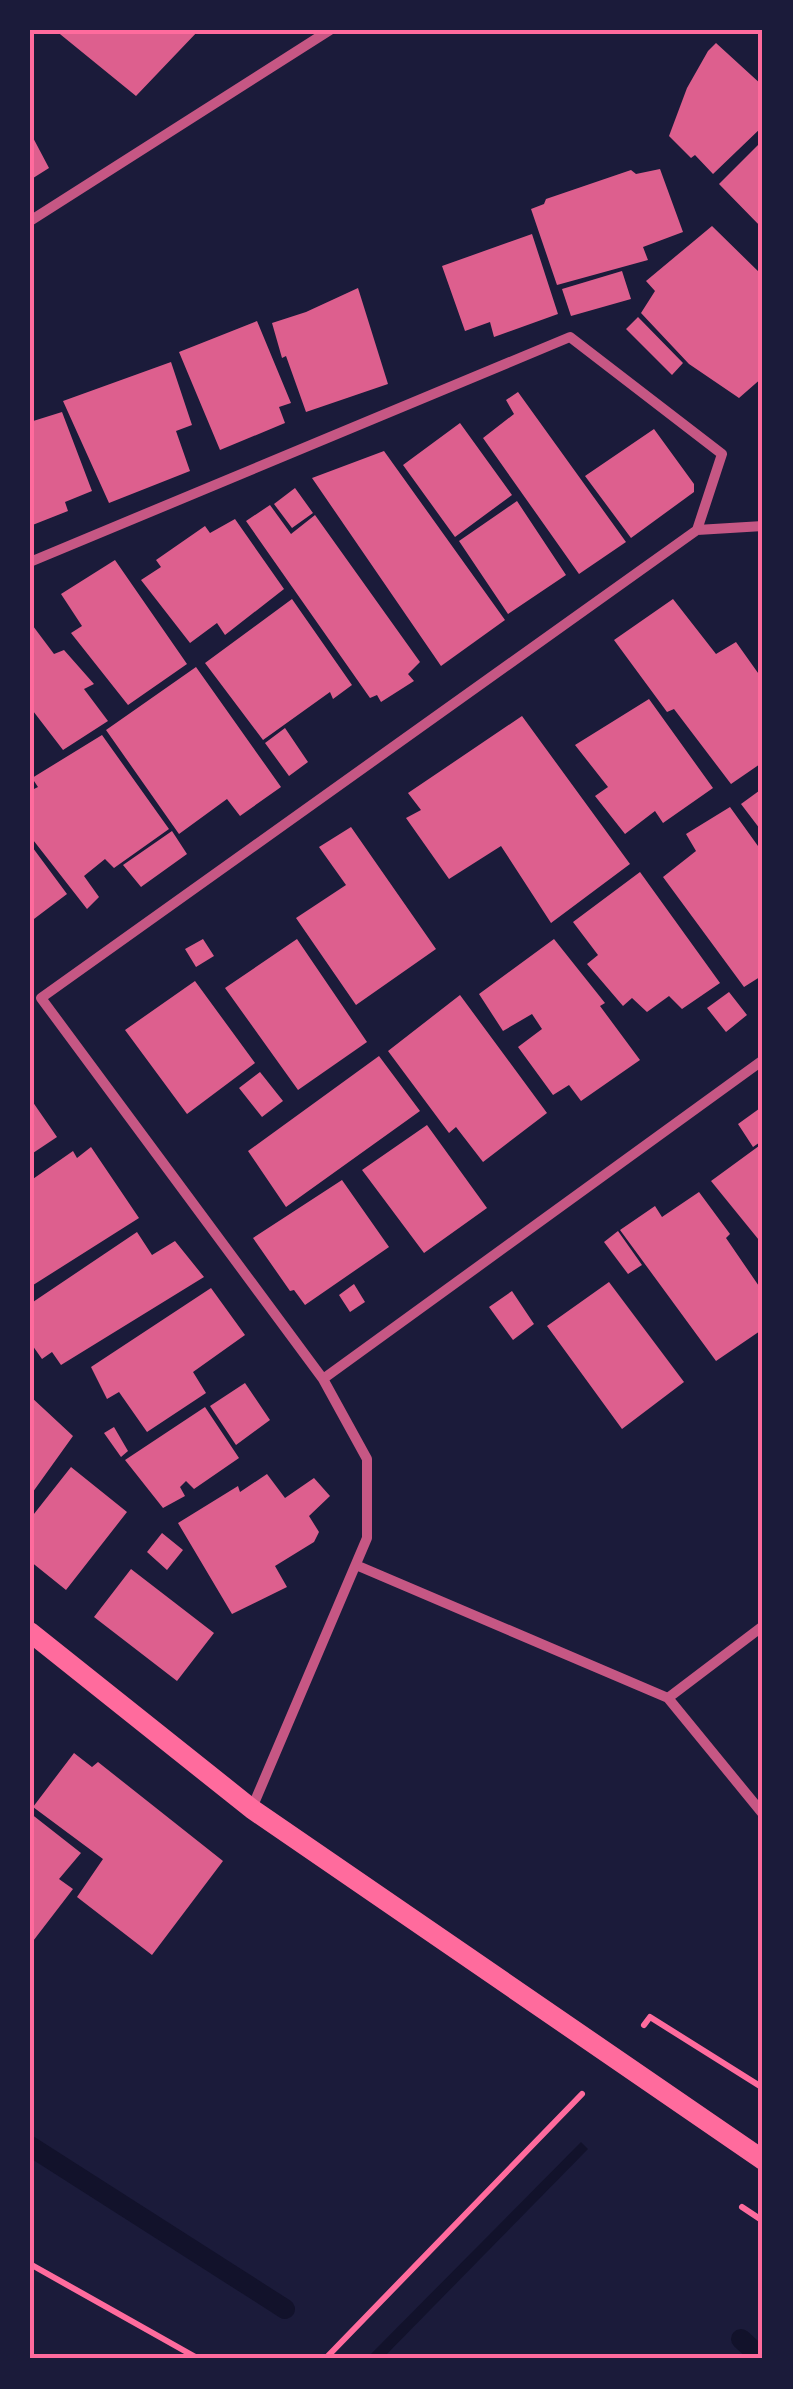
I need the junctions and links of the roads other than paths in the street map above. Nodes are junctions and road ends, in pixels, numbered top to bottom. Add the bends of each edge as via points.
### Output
1 (330, 30) edge
2 (30, 221) edge
3 (763, 526) edge
4 (697, 530) junction
5 (30, 562) edge
6 (41, 998) junction
7 (30, 1006) edge
8 (763, 1060) edge
9 (323, 1379) junction
10 (356, 1565) junction
11 (763, 1626) edge
12 (30, 1632) edge
13 (668, 1698) junction
14 (252, 1809) junction
15 (763, 1814) edge
16 (763, 2160) edge

1 - 2 street
3 - 4 street
4 - 5 street via 722,454 570,337
4 - 6 street
6 - 7 street
6 - 9 street
8 - 9 street
9 - 10 street via 367,1459 367,1538
10 - 13 street
10 - 14 street
11 - 13 street
12 - 14 main road
13 - 15 street
14 - 16 main road

